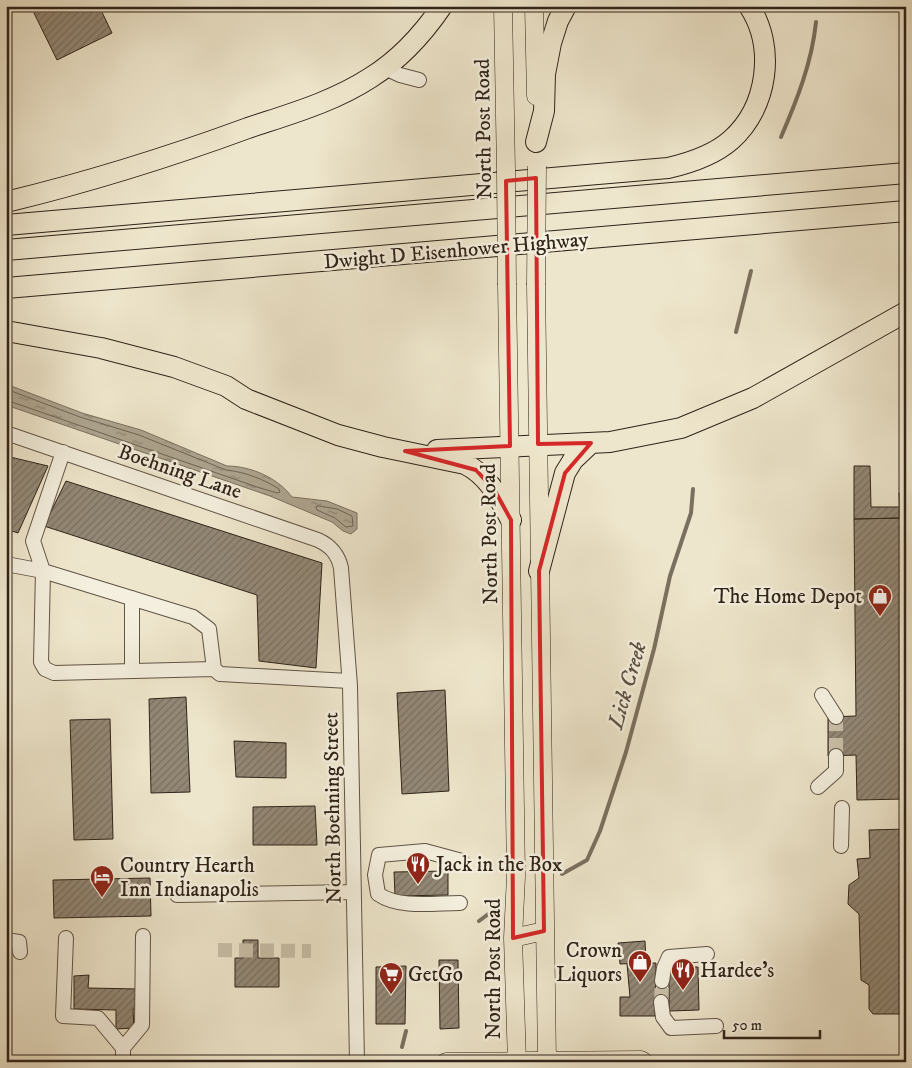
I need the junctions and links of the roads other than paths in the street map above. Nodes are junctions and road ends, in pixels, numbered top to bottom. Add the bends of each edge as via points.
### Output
1 (442, 6) edge
2 (504, 6) edge
3 (534, 6) edge
4 (566, 6) edge
5 (750, 6) edge
6 (385, 68) junction
7 (418, 80) dead end
8 (536, 142) junction
9 (906, 174) edge
10 (6, 202) edge
11 (906, 211) edge
12 (6, 225) edge
13 (6, 250) edge
14 (6, 288) edge
15 (906, 312) edge
16 (6, 331) edge
17 (6, 432) edge
18 (590, 443) junction
19 (538, 444) junction
20 (510, 446) junction
21 (405, 451) junction
22 (63, 452) junction
23 (511, 520) junction
24 (337, 554) joint
25 (6, 564) edge
26 (43, 570) junction
27 (539, 571) junction
28 (132, 598) junction
29 (214, 669) junction
30 (132, 671) junction
31 (349, 682) junction
32 (822, 695) dead end
33 (836, 717) tunnel mouth
34 (836, 756) tunnel mouth
35 (818, 787) dead end
36 (842, 808) dead end
37 (841, 846) dead end
38 (462, 861) dead end
39 (354, 892) junction
40 (177, 895) dead end
41 (460, 903) dead end
42 (544, 931) junction
43 (143, 936) dead end
44 (66, 938) dead end
45 (513, 938) junction
46 (6, 940) edge
47 (6, 945) edge
48 (707, 954) dead end
49 (662, 981) tunnel mouth
50 (661, 1002) tunnel mouth
51 (716, 1026) dead end
52 (124, 1055) edge
53 (546, 1061) edge
54 (357, 1062) edge
55 (446, 1062) edge
56 (517, 1062) edge
57 (644, 1062) edge

1 - 6 highway via 414,42
2 - 20 main road, North Post Road, bridge
3 - 8 main road
4 - 8 highway via 551,43 545,74 544,111
5 - 12 highway via 765,46 760,95 748,120 731,140 688,163 668,168
6 - 7 street
6 - 10 highway via 338,96 309,107 122,171
8 - 19 main road, bridge
9 - 13 highway, Dwight D Eisenhower Highway
11 - 14 highway, Dwight D Eisenhower Highway
15 - 18 highway via 720,413 663,432
16 - 21 highway via 100,348 174,367 226,386 246,398 315,427
17 - 22 street, Boehning Lane
18 - 19 highway
18 - 27 highway via 573,460 565,474
19 - 20 highway
19 - 27 main road
20 - 21 highway
20 - 23 main road, North Post Road
21 - 23 highway via 465,464 476,470 495,491
22 - 24 street, Boehning Lane via 318,540
22 - 26 street via 33,541
23 - 45 main road, North Post Road via 516,876
24 - 31 street, North Boehning Street via 341,568
25 - 26 street
26 - 28 street
26 - 30 street via 41,662 45,669 54,673
27 - 42 main road
28 - 29 street via 193,617 208,629
28 - 30 street
29 - 30 street
29 - 31 street via 220,674
31 - 39 street, North Boehning Street
32 - 33 street
34 - 35 street via 836,771
36 - 37 street
38 - 41 street via 425,851 379,855 375,875 378,894 387,900
39 - 40 street
39 - 54 street, North Boehning Street
42 - 45 main road
42 - 53 main road
43 - 52 street via 142,1024
44 - 52 street via 63,1016 98,1018
45 - 56 main road, North Post Road
46 - 47 street via 19,942 22,954
48 - 49 street via 668,957
50 - 51 street via 663,1017 672,1028
53 - 56 main road
53 - 57 main road
55 - 56 main road

